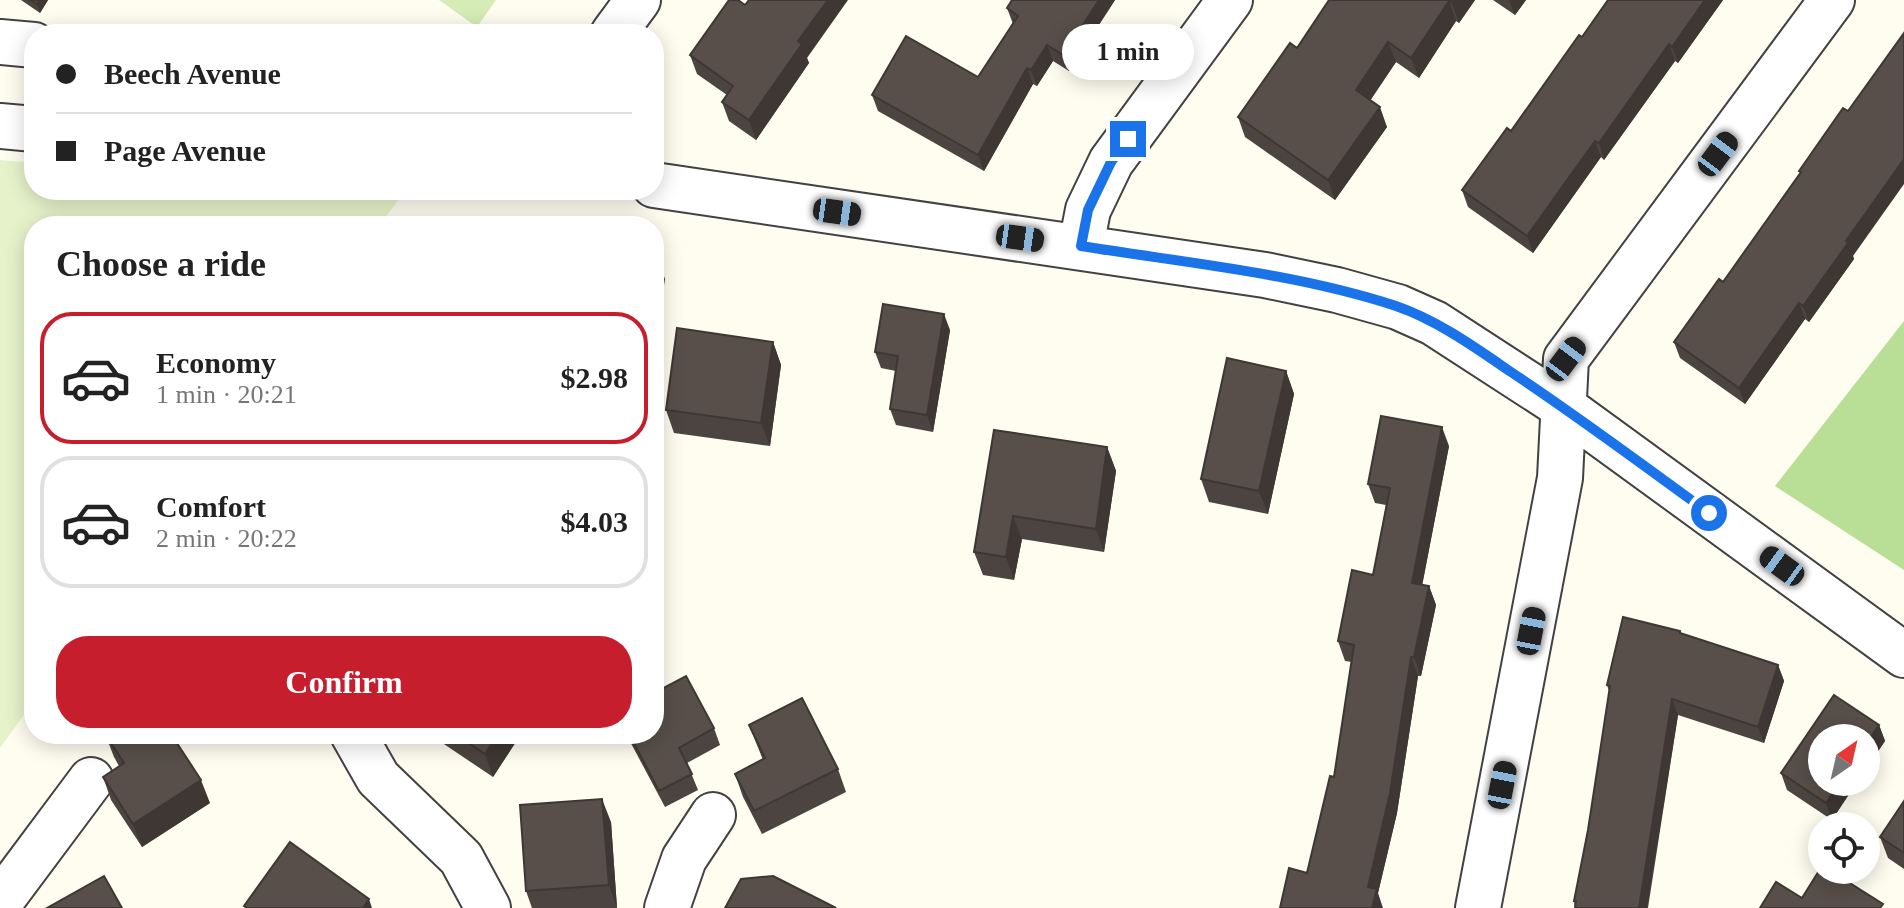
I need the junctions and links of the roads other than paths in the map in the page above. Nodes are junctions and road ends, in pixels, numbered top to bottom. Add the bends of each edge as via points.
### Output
1 (638, 0) edge
2 (1230, 0) edge
3 (1832, 0) edge
4 (620, 24) edge
5 (0, 42) edge
6 (24, 44) edge
7 (0, 126) edge
8 (24, 128) edge
9 (664, 186) edge
10 (1081, 246) junction
11 (1562, 406) junction
12 (1904, 655) edge
13 (359, 744) edge
14 (91, 780) dead end
15 (713, 815) dead end
16 (0, 902) edge
17 (488, 908) edge
18 (667, 908) edge
19 (1478, 908) edge

1 - 4 street
2 - 10 street via 1111,162 1088,210
3 - 11 street via 1566,359
5 - 6 street
7 - 8 street
9 - 10 street
10 - 11 street via 1265,275 1398,307 1434,323
11 - 12 street
11 - 19 street via 1560,478
13 - 17 street via 378,778 461,858
14 - 16 street
15 - 18 street via 684,859

